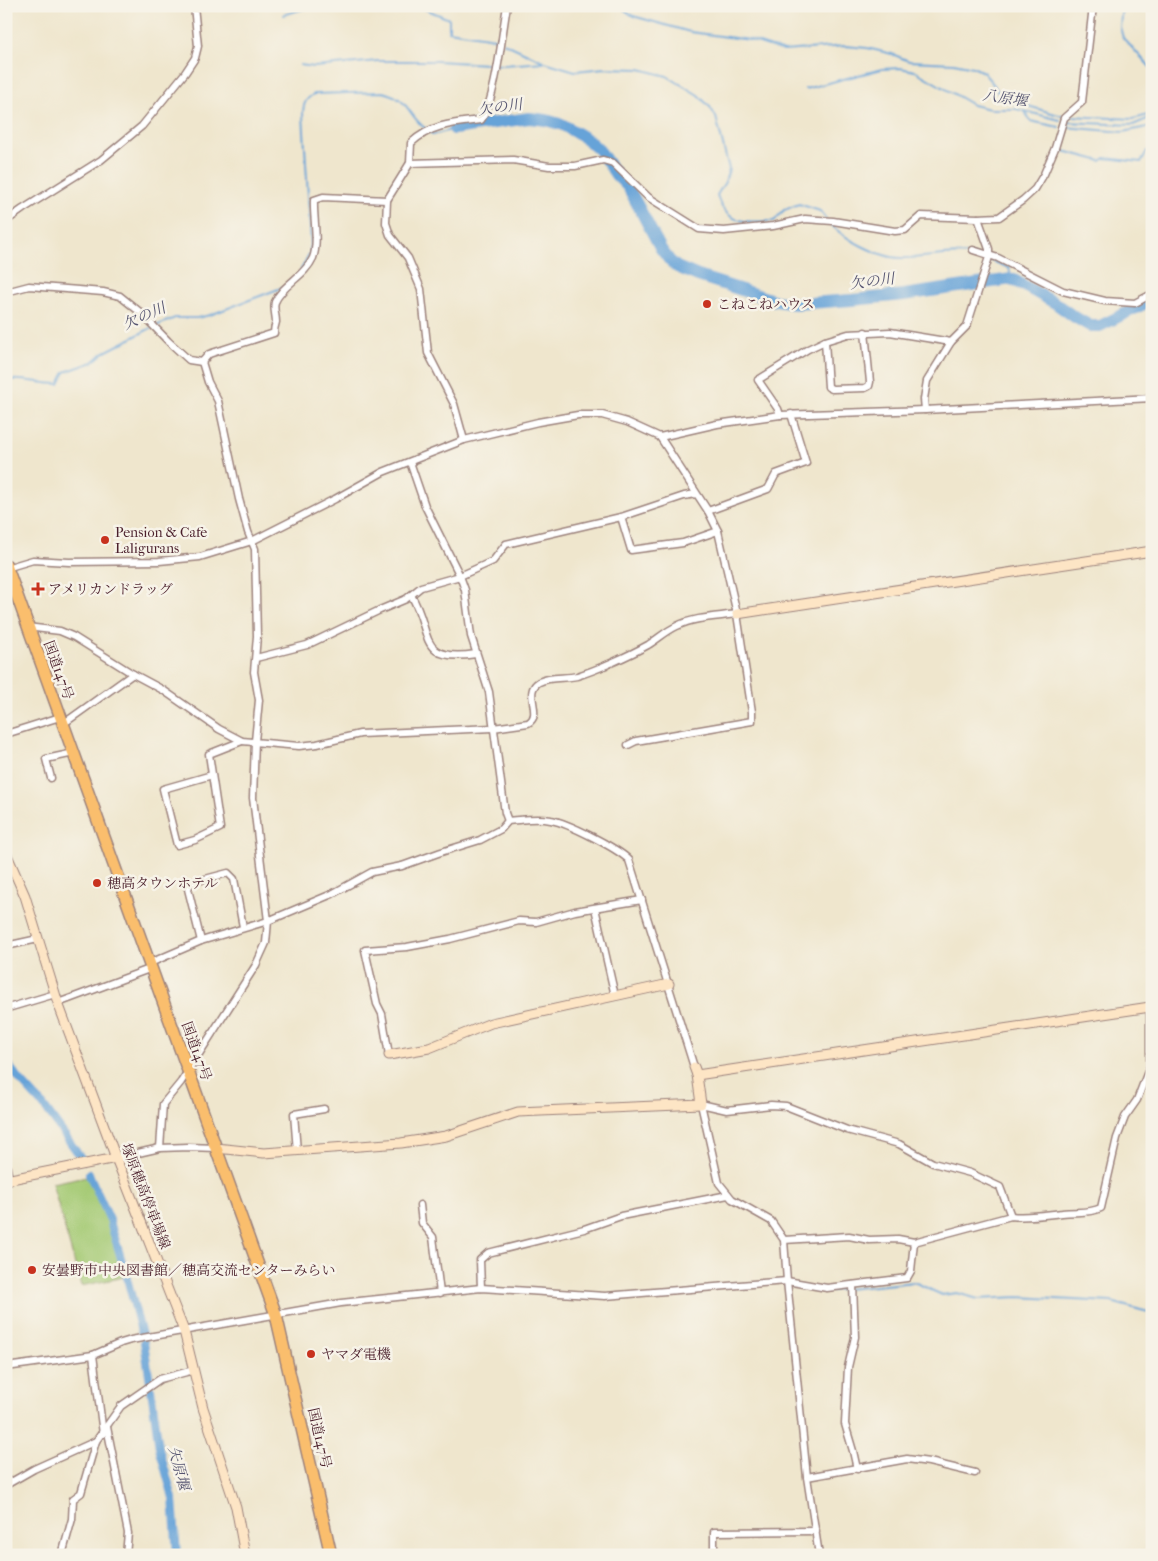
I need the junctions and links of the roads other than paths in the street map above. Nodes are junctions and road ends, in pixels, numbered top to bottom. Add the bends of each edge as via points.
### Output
1 (194, 6) edge
2 (507, 6) edge
3 (1093, 6) edge
4 (410, 163) junction
5 (387, 200) junction
6 (978, 218) junction
7 (6, 222) edge
8 (973, 250) dead end
9 (988, 258) junction
10 (6, 292) edge
11 (1152, 294) edge
12 (865, 332) junction
13 (825, 340) junction
14 (951, 342) junction
15 (202, 362) junction
16 (1152, 398) edge
17 (925, 410) junction
18 (791, 414) junction
19 (780, 415) junction
20 (660, 437) junction
21 (464, 440) junction
22 (410, 462) junction
23 (696, 494) junction
24 (708, 511) junction
25 (621, 517) junction
26 (718, 531) junction
27 (252, 541) junction
28 (1152, 551) edge
29 (7, 567) edge
30 (460, 576) junction
31 (411, 595) junction
32 (737, 614) junction
33 (27, 627) junction
34 (476, 654) junction
35 (256, 658) junction
36 (133, 674) junction
37 (62, 721) junction
38 (493, 728) junction
39 (6, 734) edge
40 (242, 740) junction
41 (255, 741) junction
42 (628, 745) dead end
43 (74, 753) junction
44 (212, 775) junction
45 (51, 778) dead end
46 (508, 821) junction
47 (6, 852) edge
48 (642, 900) junction
49 (595, 908) junction
50 (268, 921) junction
51 (243, 927) junction
52 (38, 939) junction
53 (201, 941) junction
54 (6, 946) edge
55 (151, 966) junction
56 (669, 984) junction
57 (615, 996) junction
58 (56, 999) junction
59 (1151, 1007) edge
60 (8, 1008) dead end
61 (389, 1055) joint
62 (188, 1070) junction
63 (696, 1071) junction
64 (701, 1104) junction
65 (324, 1109) dead end
66 (160, 1148) junction
67 (216, 1148) junction
68 (297, 1151) junction
69 (116, 1158) junction
70 (6, 1163) edge
71 (8, 1180) edge
72 (728, 1195) junction
73 (420, 1205) dead end
74 (1010, 1216) junction
75 (784, 1240) junction
76 (914, 1242) junction
77 (787, 1281) junction
78 (852, 1285) junction
79 (481, 1288) junction
80 (440, 1292) junction
81 (276, 1315) junction
82 (184, 1331) junction
83 (93, 1355) junction
84 (6, 1367) edge
85 (194, 1370) junction
86 (107, 1427) junction
87 (103, 1434) junction
88 (96, 1441) junction
89 (857, 1469) junction
90 (975, 1473) dead end
91 (807, 1477) junction
92 (6, 1485) edge
93 (816, 1531) junction
94 (62, 1555) edge
95 (126, 1555) edge
96 (245, 1555) edge
97 (332, 1555) edge
98 (714, 1555) edge
99 (819, 1555) edge

1 - 7 street via 198,46 195,58 142,126 101,160
2 - 4 street via 486,113 481,120 427,130 411,143
3 - 6 street via 1082,102 1066,115 1044,174 1030,194 999,217
4 - 5 street
4 - 6 street via 513,160 548,166 575,166 603,160 613,162 648,197 699,229 724,231 805,219 894,231 905,230 921,216
5 - 15 street via 323,197 314,200 316,248 306,269 274,304 274,333 210,354
5 - 21 street via 386,223 408,258 421,289 428,353 454,404
6 - 9 street via 988,245
8 - 9 street
9 - 11 street via 1063,291 1105,301 1135,303
9 - 14 street via 967,326
10 - 15 street via 29,286 103,292 126,299 189,360
12 - 13 street
12 - 13 street via 870,382 865,388 828,387
12 - 14 street via 890,332
13 - 19 street via 758,380
14 - 17 street via 927,381
15 - 27 street via 218,401 239,499
16 - 17 street
17 - 18 street
18 - 19 street
18 - 24 street via 806,463 776,474 768,489
19 - 20 street via 717,424
20 - 21 street via 602,415 578,415
20 - 23 street
21 - 22 street
22 - 27 street via 383,472
22 - 30 street via 425,506
23 - 24 street
23 - 25 street
24 - 26 street
25 - 26 street via 631,550 683,543
25 - 30 street via 506,544 493,562
26 - 32 street
27 - 29 street via 200,557 177,560 33,560
27 - 35 street via 256,573
28 - 32 street
29 - 33 highway, 国道147号
30 - 31 street via 420,586
30 - 34 street via 466,590
31 - 34 street via 436,652 459,657
31 - 35 street via 307,645
32 - 38 street via 696,619 576,676 538,683 532,692 533,720
32 - 42 street via 752,721
33 - 36 street via 60,630
33 - 37 highway, 国道147号
34 - 38 street via 488,692
35 - 41 street via 254,672 259,700
36 - 37 street
36 - 40 street via 163,690 219,729
37 - 39 street
37 - 43 highway, 国道147号
38 - 41 street via 360,734 299,746
38 - 46 street
40 - 41 street
40 - 44 street via 209,754
41 - 50 street via 253,798
43 - 45 street via 46,759
43 - 55 highway, 国道147号
44 - 44 street via 220,828 176,845 164,789
46 - 48 street via 549,819 561,822 618,852 629,860
46 - 50 street via 491,836 402,866 372,872 332,894
47 - 52 street, 塚原穂高停車場線 via 25,896
48 - 49 street
48 - 56 street
49 - 57 street
49 - 61 street via 536,922 519,921 407,947 365,950
50 - 51 street
50 - 62 street via 266,943 256,965
51 - 53 street
51 - 53 street via 234,879 228,874 190,882 188,889
52 - 54 street
52 - 58 street, 塚原穂高停車場線
53 - 55 street
55 - 58 street
55 - 62 highway, 国道147号
56 - 57 street
56 - 63 street
57 - 61 street via 491,1023 429,1048
58 - 60 street
58 - 69 street, 塚原穂高停車場線
59 - 63 street
59 - 74 street via 1150,1066 1117,1138 1101,1208 1092,1212 1021,1218
62 - 66 street via 164,1104
62 - 67 highway, 国道147号
63 - 64 street
64 - 68 street via 518,1112 446,1136
64 - 72 street via 719,1183
64 - 74 street via 727,1110 786,1106 847,1130 899,1144 933,1163 970,1172 1000,1186
65 - 68 street via 294,1114
66 - 67 street
66 - 69 street
67 - 68 street via 264,1153
67 - 81 highway, 国道147号
69 - 71 street
69 - 82 street, 塚原穂高停車場線
70 - 71 street
72 - 75 street via 771,1221
72 - 79 street via 621,1216 584,1229 488,1253 480,1260
73 - 80 street via 422,1223 433,1237
74 - 76 street
75 - 76 street via 848,1236
75 - 77 street
76 - 78 street via 911,1271 907,1278
77 - 78 street via 826,1288
77 - 79 street via 604,1296
77 - 91 street
78 - 89 street via 855,1337 848,1367 845,1424
79 - 80 street
80 - 81 street via 340,1303
81 - 82 street
81 - 97 highway, 国道147号
82 - 83 street via 121,1343
82 - 85 street, 塚原穂高停車場線
83 - 84 street
83 - 87 street
85 - 86 street via 160,1379 132,1397 121,1406
85 - 96 street, 塚原穂高停車場線 via 203,1408 236,1507
86 - 87 street
86 - 95 street via 128,1533
87 - 88 street
88 - 92 street
88 - 94 street via 81,1493 73,1499 72,1519
89 - 90 street via 906,1459
89 - 91 street
91 - 93 street
93 - 98 street via 714,1532
93 - 99 street

